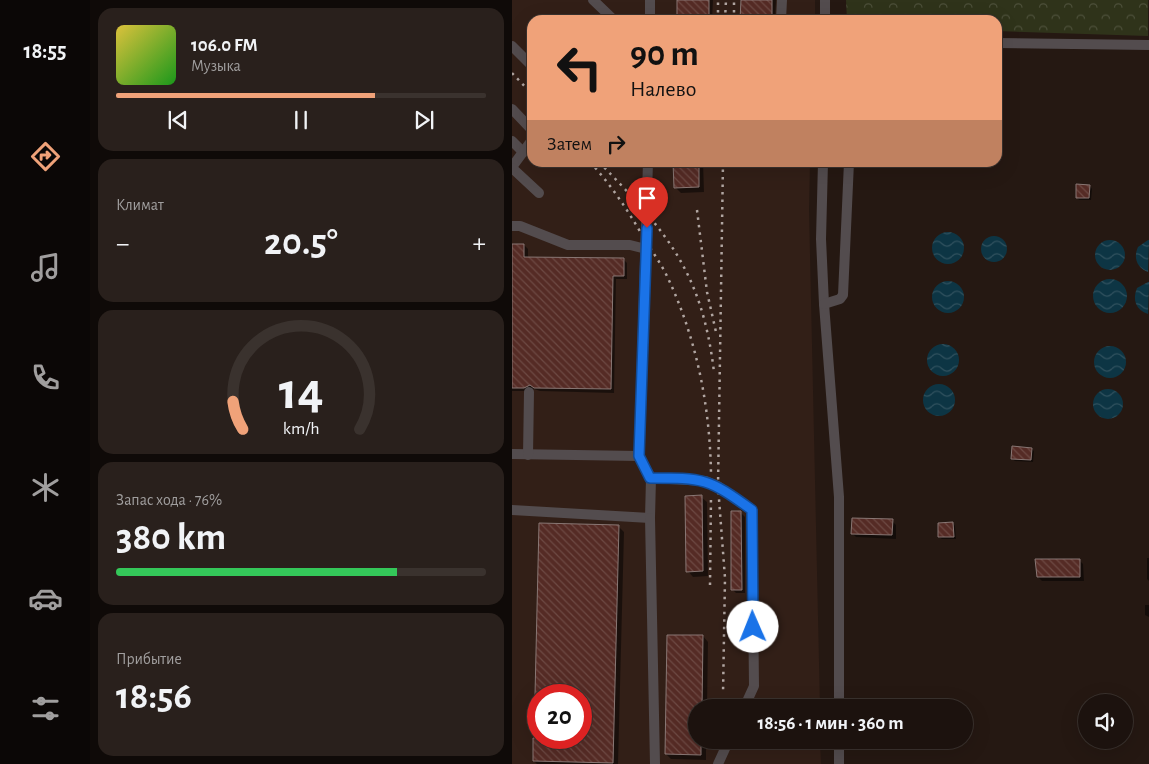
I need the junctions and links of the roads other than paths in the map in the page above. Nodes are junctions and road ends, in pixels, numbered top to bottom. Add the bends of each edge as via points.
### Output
1 (593, 0) edge
2 (650, 0) edge
3 (782, 0) edge
4 (825, 0) edge
5 (609, 15) edge
6 (650, 15) edge
7 (781, 15) edge
8 (825, 15) edge
9 (1002, 44) edge
10 (1148, 45) edge
11 (512, 46) edge
12 (527, 61) edge
13 (512, 109) edge
14 (527, 125) edge
15 (512, 141) edge
16 (527, 147) edge
17 (523, 152) junction
18 (512, 167) edge
19 (648, 167) edge
20 (822, 167) edge
21 (848, 167) edge
22 (539, 193) dead end
23 (512, 226) edge
24 (646, 249) junction
25 (824, 304) junction
26 (529, 392) dead end
27 (512, 454) edge
28 (528, 455) junction
29 (639, 456) junction
30 (650, 478) junction
31 (512, 510) edge
32 (650, 518) junction
33 (748, 699) edge
34 (839, 699) edge
35 (725, 749) edge
36 (839, 749) edge
37 (655, 764) edge
38 (718, 764) edge
39 (839, 764) edge

1 - 5 street
2 - 6 street
3 - 7 street
4 - 8 street
9 - 10 street
11 - 12 street
13 - 14 street
15 - 17 street
16 - 17 street
17 - 18 street
18 - 22 street
19 - 24 street
20 - 25 street
21 - 25 street via 843,295
23 - 24 street via 520,226 568,245 630,245
24 - 29 street
25 - 34 street via 839,497
26 - 28 street
27 - 28 street
28 - 29 street
29 - 30 street
30 - 32 street
30 - 33 street via 706,481 752,510 754,686
31 - 32 street
32 - 37 street
35 - 38 street
36 - 39 street

